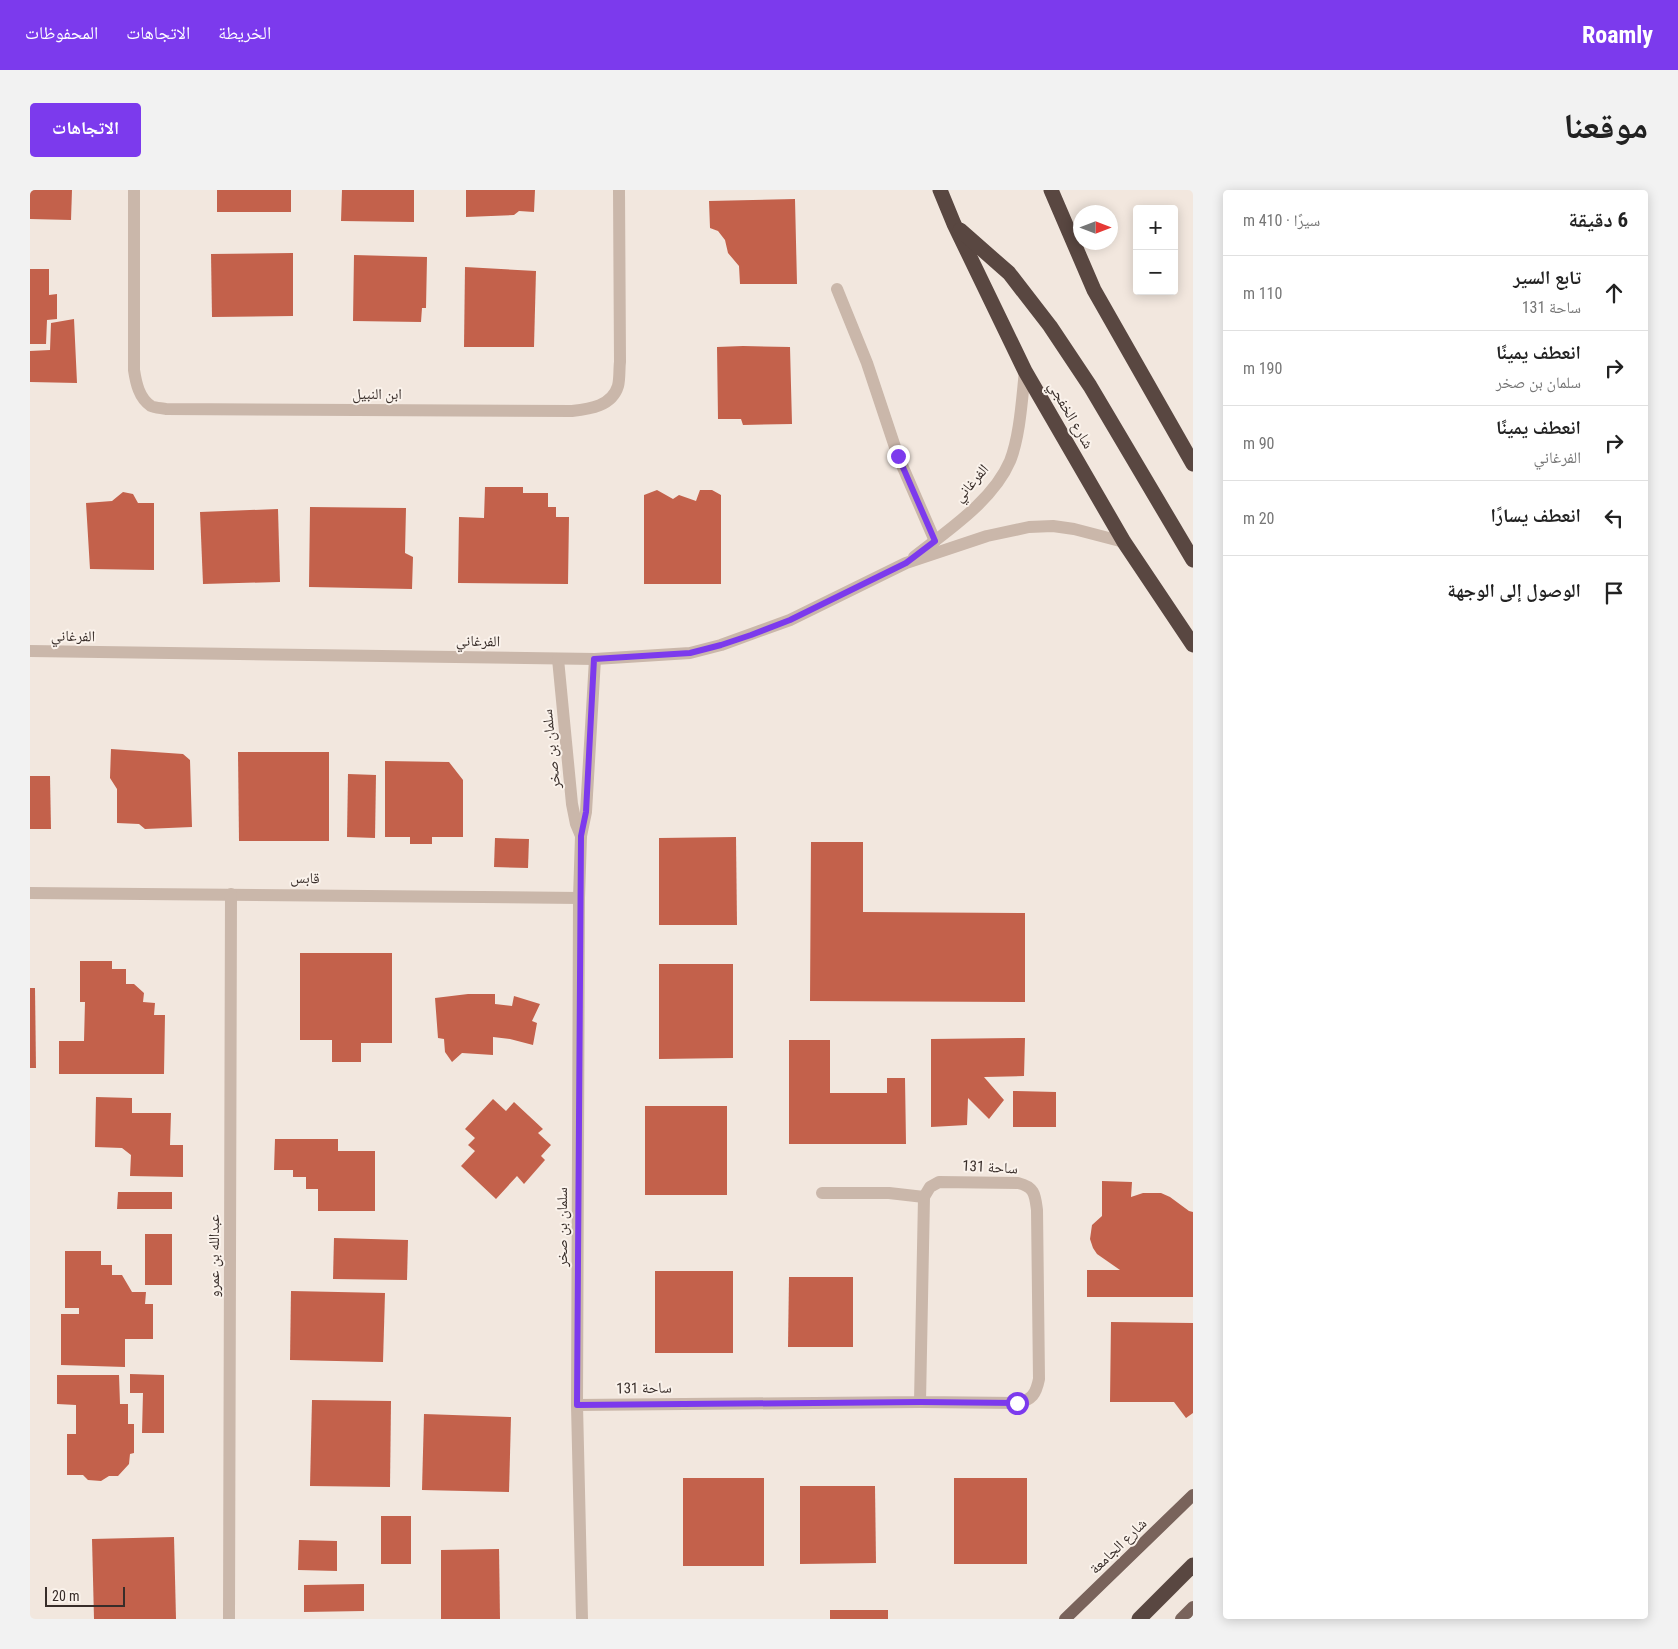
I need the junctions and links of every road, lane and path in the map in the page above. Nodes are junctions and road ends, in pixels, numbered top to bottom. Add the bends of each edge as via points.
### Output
1 (134, 190) edge
2 (619, 190) edge
3 (940, 190) edge
4 (1050, 190) edge
5 (954, 224) junction
6 (836, 289) dead end
7 (1026, 371) junction
8 (1193, 464) edge
9 (935, 541) junction
10 (1124, 542) junction
11 (1193, 560) edge
12 (906, 563) junction
13 (1193, 645) edge
14 (30, 652) edge
15 (558, 659) junction
16 (594, 659) junction
17 (581, 836) junction
18 (30, 893) edge
19 (231, 894) junction
20 (580, 898) junction
21 (822, 1192) dead end
22 (924, 1197) junction
23 (920, 1402) junction
24 (577, 1405) junction
25 (1193, 1495) edge
26 (1193, 1565) edge
27 (1193, 1607) edge
28 (229, 1619) edge
29 (582, 1619) edge
30 (1065, 1619) edge
31 (1139, 1619) edge
32 (1181, 1619) edge

1 - 2 street, ابن النبيل via 134,370 137,386 152,406 166,409 572,411 590,409 607,402 618,387
3 - 5 highway, شارع الخفجي
4 - 8 highway via 1094,290
5 - 7 highway, شارع الخفجي
5 - 11 highway via 1009,273 1055,333
6 - 9 street via 867,363 898,456
7 - 9 street, الفرغاني via 1016,442 1010,461 981,501
7 - 10 highway, شارع الخفجي
9 - 12 street, الفرغاني
10 - 12 street, الفرغاني via 1074,529 1028,527 986,536
10 - 13 highway, شارع الخفجي
12 - 16 street, الفرغاني via 790,620 721,645 690,653
14 - 15 street, الفرغاني
15 - 16 street, الفرغاني
15 - 17 street, سلمان بن صخر via 572,804
16 - 17 street, سلمان بن صخر via 586,812
17 - 20 street, سلمان بن صخر
18 - 19 street, قابس
19 - 20 street, قابس
19 - 28 street, عبدالله بن عمرو
20 - 24 street, سلمان بن صخر
21 - 22 street via 889,1192
22 - 23 street
22 - 23 street, ساحة 131 via 930,1187 939,1182 1018,1183 1032,1189 1037,1210 1039,1379 1032,1397 1017,1403
23 - 24 street, ساحة 131
24 - 29 street, سلمان بن صخر
25 - 30 main road, شارع الجامعة
26 - 31 highway
27 - 32 main road

